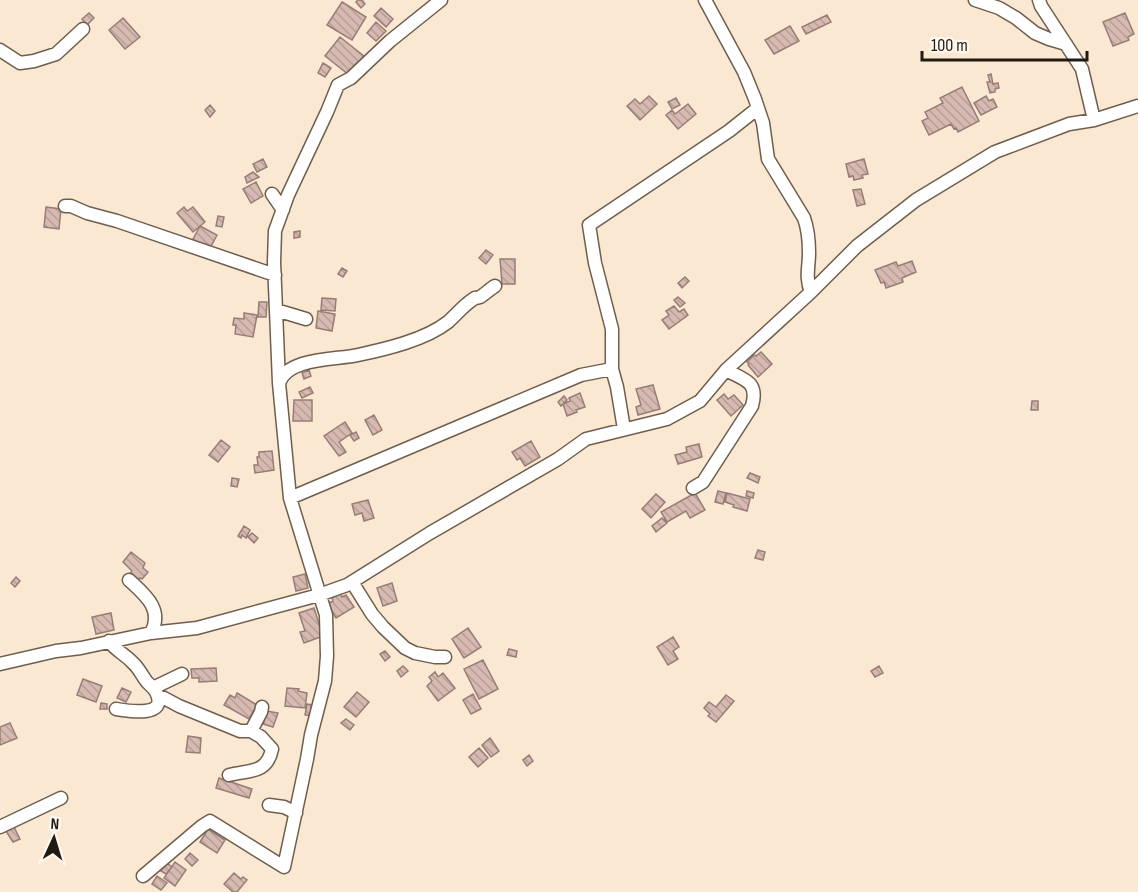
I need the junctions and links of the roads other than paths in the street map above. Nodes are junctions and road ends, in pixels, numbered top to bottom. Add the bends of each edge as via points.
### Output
1 (441, 0) edge
2 (705, 0) edge
3 (975, 0) edge
4 (1039, 0) edge
5 (83, 29) dead end
6 (1066, 44) junction
7 (0, 50) edge
8 (1138, 105) edge
9 (758, 108) junction
10 (1094, 120) junction
11 (272, 194) dead end
12 (65, 206) dead end
13 (283, 210) junction
14 (275, 275) junction
15 (495, 286) dead end
16 (811, 292) junction
17 (276, 310) junction
18 (306, 319) dead end
19 (612, 369) junction
20 (726, 370) junction
21 (279, 383) junction
22 (624, 429) junction
23 (693, 488) dead end
24 (290, 498) junction
25 (129, 580) dead end
26 (352, 582) junction
27 (319, 595) junction
28 (151, 633) junction
29 (109, 641) junction
30 (445, 657) dead end
31 (0, 664) edge
32 (182, 674) dead end
33 (155, 692) junction
34 (262, 707) dead end
35 (116, 709) dead end
36 (251, 731) junction
37 (229, 775) dead end
38 (62, 798) dead end
39 (270, 804) dead end
40 (296, 813) junction
41 (0, 827) edge
42 (143, 876) dead end

1 - 13 street via 338,85
2 - 9 street via 744,72
3 - 6 street via 999,8 1035,33
4 - 6 street
5 - 7 street via 56,54 34,61 20,63
6 - 10 street via 1082,69
8 - 10 street
9 - 16 street via 768,159 807,227 807,282
9 - 19 street via 589,225 612,329
10 - 16 street via 1069,124 995,152 916,200 857,246
11 - 13 street
12 - 14 street
13 - 14 street via 275,231
14 - 17 street
15 - 21 street via 430,333 366,353 308,362 289,371
16 - 20 street
17 - 18 street
17 - 21 street
19 - 22 street
19 - 24 street via 581,375
20 - 22 street via 700,401 667,419
20 - 23 street via 751,384 752,406 703,482
21 - 24 street
22 - 26 street via 586,439
24 - 27 street
25 - 28 street via 154,607
26 - 27 street
26 - 30 street via 372,614 405,648
27 - 28 street via 197,628
27 - 40 street via 326,615 326,675
28 - 29 street
29 - 31 street
29 - 33 street via 134,663
32 - 33 street
33 - 35 street via 155,708 136,712
33 - 36 street via 240,731
34 - 36 street
36 - 37 street via 272,749 270,759 260,768
38 - 41 street
39 - 40 street
40 - 42 street via 284,867 210,821

